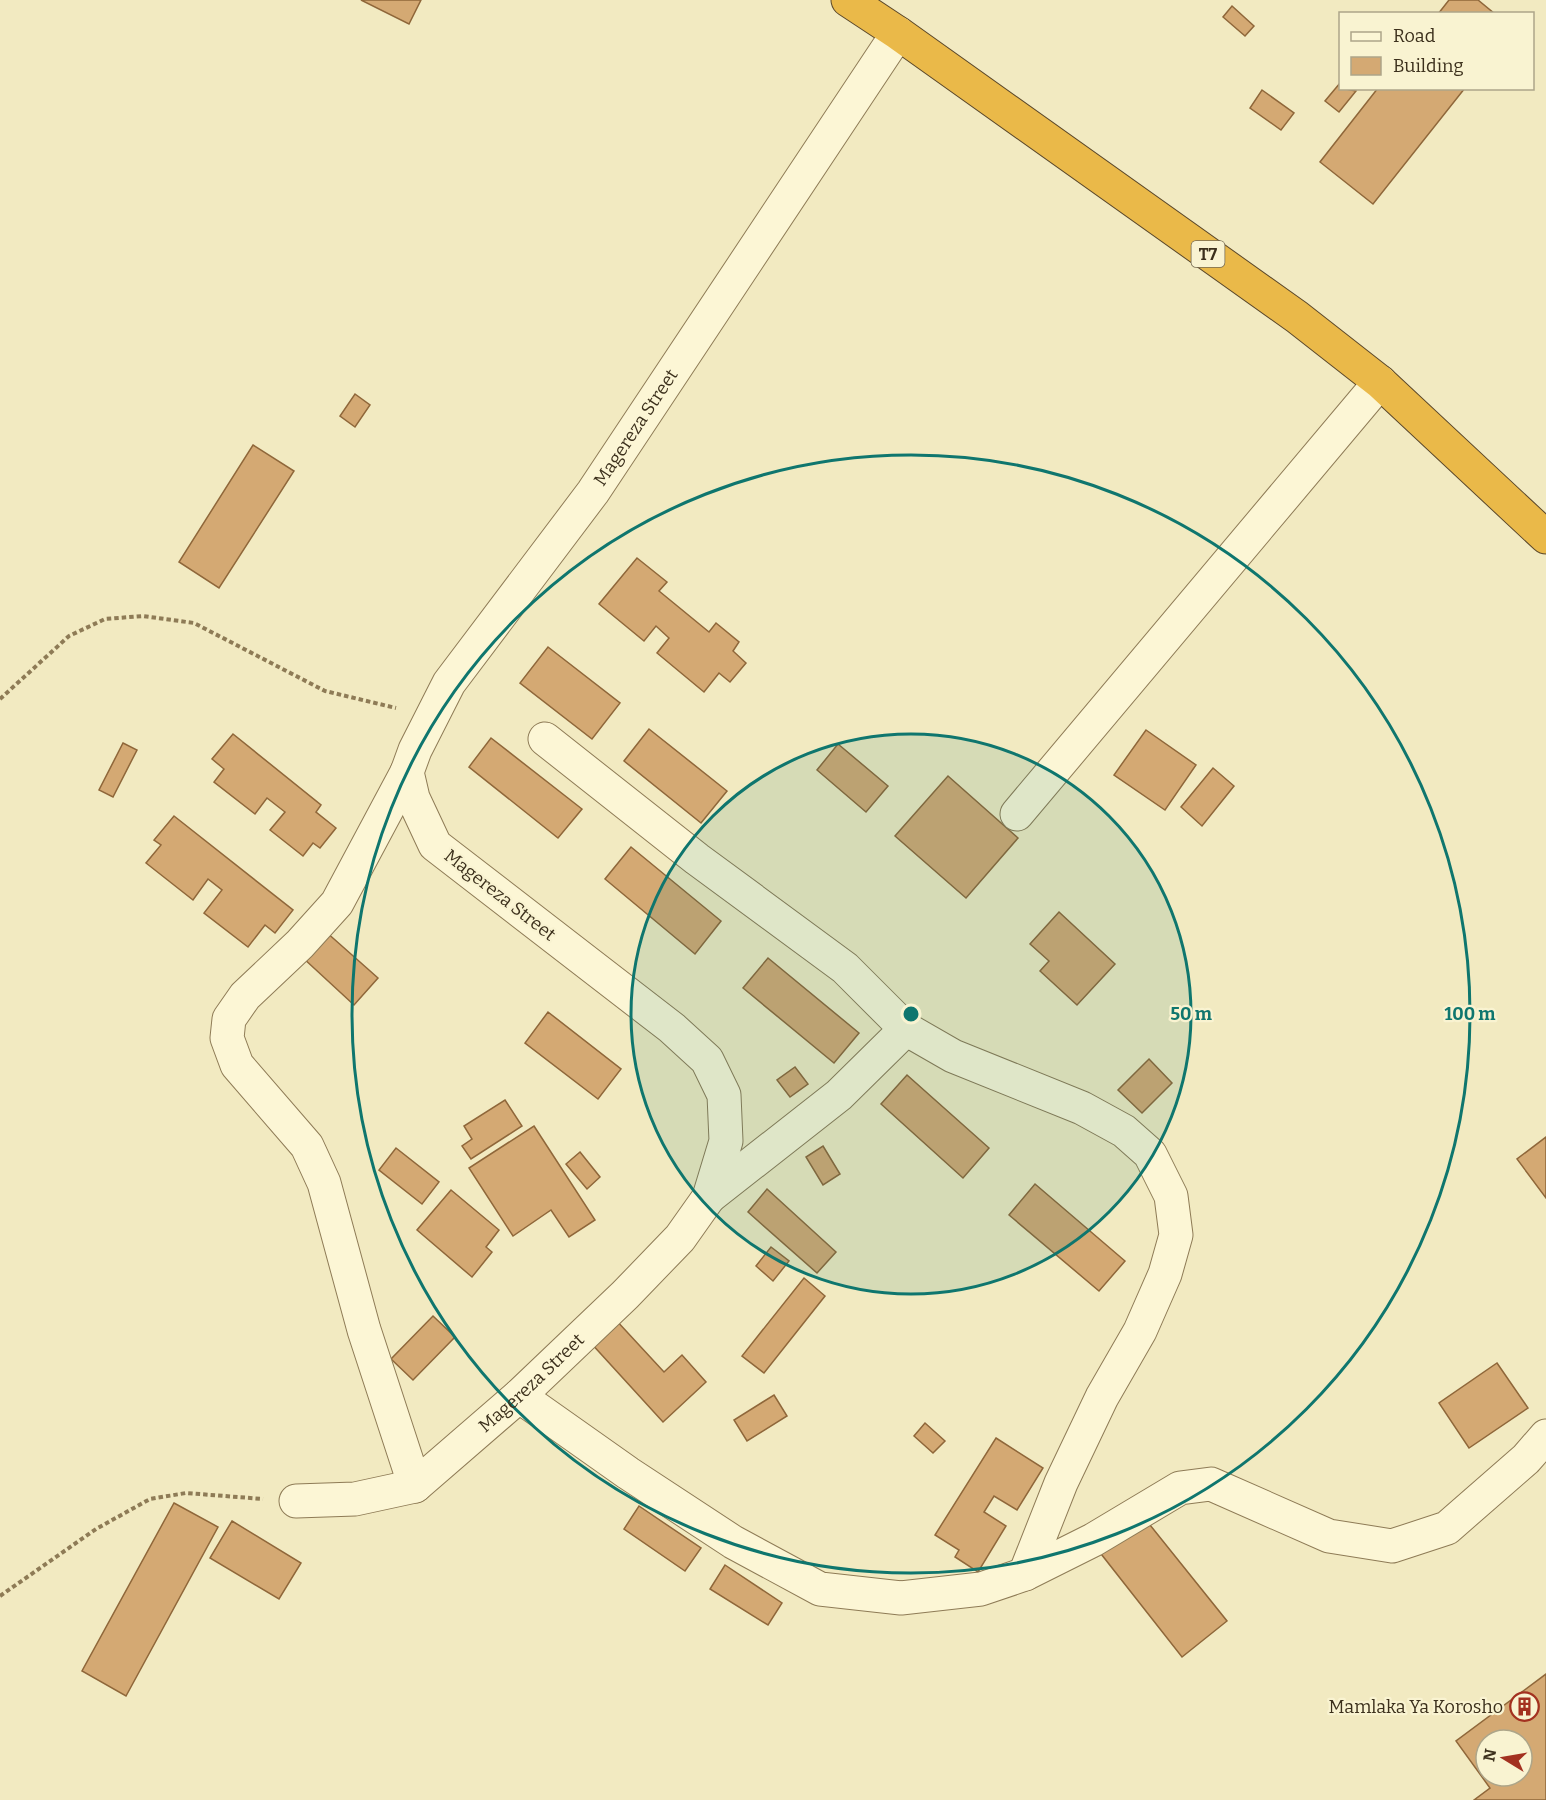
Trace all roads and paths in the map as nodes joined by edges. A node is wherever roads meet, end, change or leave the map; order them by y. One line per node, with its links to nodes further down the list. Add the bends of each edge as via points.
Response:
1 (848, 0): 2 (highway, T7)
2 (898, 33): 3 (highway, T7, via 1297,317); 6 (lane, Magereza Street, via 593,492 448,683)
3 (1380, 382): 4 (highway, T7); 9 (lane)
4 (1546, 537)
5 (0, 699): 6 (path, via 69,636 105,619 143,616 194,623 325,691)
6 (432, 715): 8 (lane, Magereza Street)
7 (545, 739): 10 (lane, via 697,859 845,968)
8 (407, 772): 11 (lane, Magereza Street, via 435,845 707,1060 724,1095 726,1141); 14 (lane, via 337,903 245,996 229,1019 227,1038 237,1065 307,1146 324,1183 364,1330)
9 (1017, 814)
10 (906, 1029): 11 (lane, via 839,1095); 16 (lane, via 952,1056 1082,1108 1124,1131 1150,1154 1171,1196 1176,1235 1165,1274 1140,1331 1061,1483)
11 (709, 1197): 12 (lane, Magereza Street, via 680,1238)
12 (519, 1396): 14 (lane, Magereza Street); 16 (lane, via 733,1542 820,1589 901,1598 981,1589)
13 (1546, 1436): 16 (lane, via 1526,1459 1447,1528 1392,1546 1329,1536 1211,1484 1180,1488 1093,1540)
14 (415, 1486): 15 (lane, Magereza Street, via 355,1499)
15 (296, 1501): 17 (path, via 186,1493 150,1498 96,1529)
16 (1025, 1574)
17 (0, 1596)

